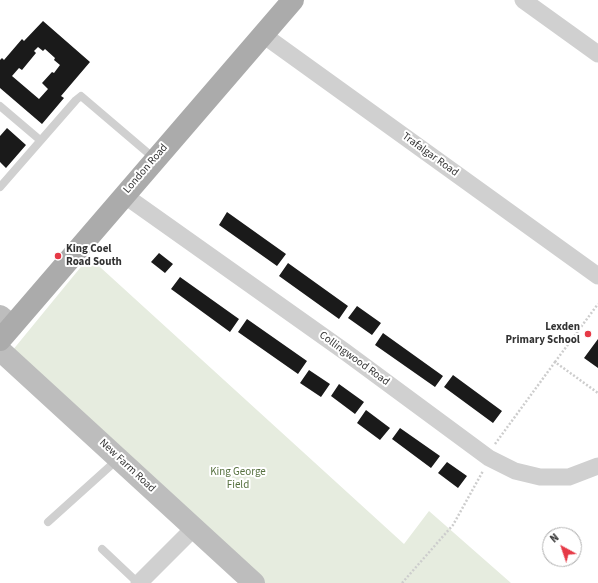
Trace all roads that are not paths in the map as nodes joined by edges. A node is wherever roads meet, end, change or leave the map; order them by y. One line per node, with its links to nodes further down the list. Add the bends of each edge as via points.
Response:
1 (523, 0): 4 (street)
2 (291, 1): 3 (main road, London Road)
3 (262, 34): 7 (main road, London Road); 10 (street, Trafalgar Road)
4 (598, 54)
5 (0, 106): 6 (lane)
6 (40, 140): 7 (lane, via 81,96); 8 (lane)
7 (155, 159): 9 (main road, London Road)
8 (0, 187)
9 (124, 195): 11 (main road, London Road); 14 (street, Collingwood Road, via 344,351 489,458 514,471 540,477 569,477)
10 (598, 276)
11 (4, 327)
12 (0, 350): 13 (street, New Farm Road)
13 (118, 458): 15 (lane); 16 (street, New Farm Road)
14 (598, 466)
15 (48, 522)
16 (194, 528): 18 (street); 19 (street, New Farm Road)
17 (102, 549): 18 (lane)
18 (138, 583)
19 (254, 583)

